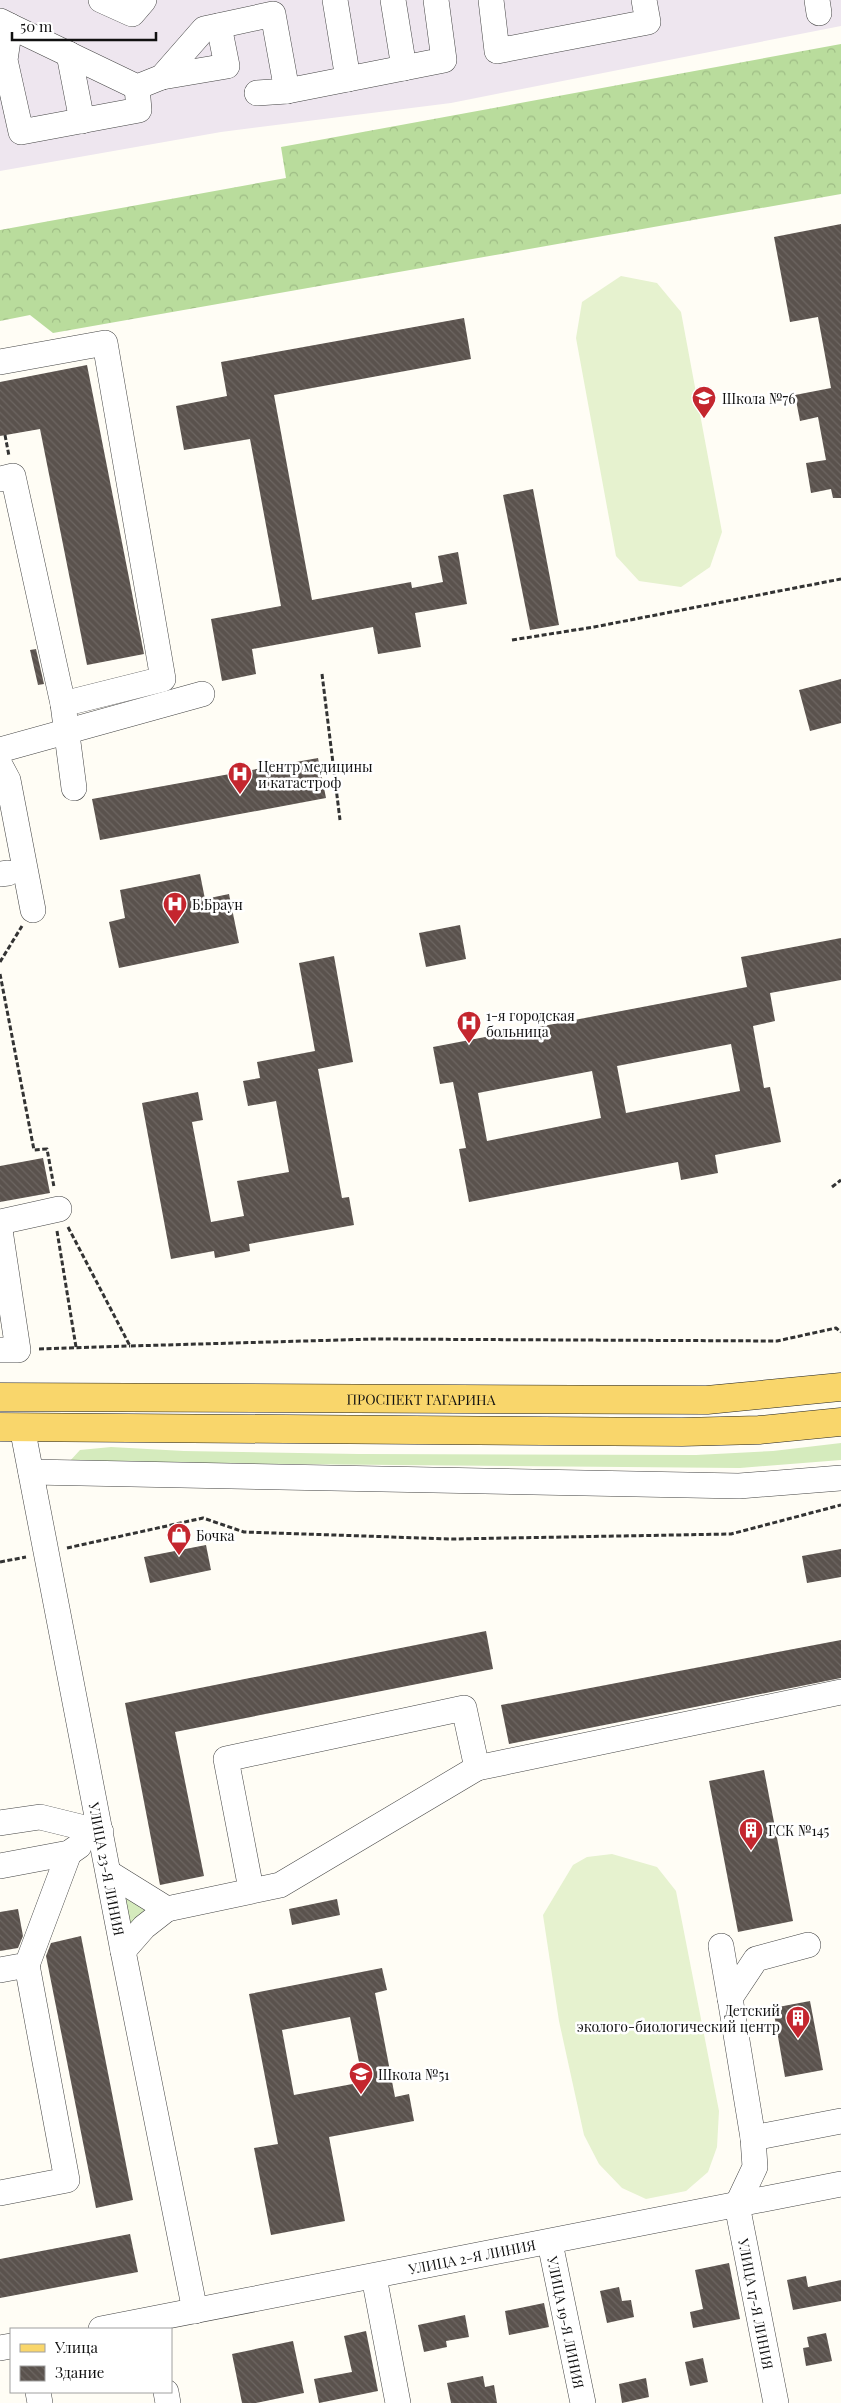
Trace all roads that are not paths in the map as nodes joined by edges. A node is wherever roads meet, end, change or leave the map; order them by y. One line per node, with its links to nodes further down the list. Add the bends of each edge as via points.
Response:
1 (101, 0): 2 (street, via 132,14)
2 (144, 0)
3 (335, 0): 15 (street)
4 (393, 0): 13 (street)
5 (436, 0): 13 (street, via 444,60)
6 (492, 0): 7 (street, via 497,51 648,22)
7 (644, 0)
8 (272, 7): 10 (street); 17 (street)
9 (5, 24): 11 (street); 12 (street)
10 (219, 26): 14 (street, via 204,29); 14 (street, via 227,66)
11 (69, 54): 16 (street); 19 (street)
12 (3, 60): 19 (street, via 21,132)
13 (404, 68): 15 (street)
14 (162, 77): 16 (street)
15 (348, 79): 17 (street)
16 (137, 87): 19 (street, via 138,110)
17 (286, 91): 18 (street)
18 (257, 93)
19 (82, 120)
20 (0, 362): 23 (street, via 105,343 107,353 163,679)
21 (0, 479): 23 (street, via 13,476)
22 (202, 694): 24 (street)
23 (63, 704): 24 (street)
24 (67, 731): 25 (street); 27 (street)
25 (0, 750)
26 (0, 765): 28 (street, via 8,780)
27 (74, 788)
28 (33, 910)
29 (58, 1209): 30 (street)
30 (0, 1222)
31 (0, 1230): 32 (street)
32 (9, 1350)
33 (841, 1387): 34 (main road, ПРОСПЕКТ ГАГАРИНА, via 708,1400)
34 (0, 1397)
35 (841, 1422): 36 (main road, via 758,1430 682,1432)
36 (11, 1427): 37 (street, УЛИЦА 23-Я ЛИНИЯ)
37 (31, 1472): 38 (street, via 739,1486); 42 (street, УЛИЦА 23-Я ЛИНИЯ)
38 (841, 1478)
39 (841, 1692): 40 (street)
40 (477, 1768): 46 (street, via 280,1884); 46 (street, via 464,1708 226,1759)
41 (0, 1823): 42 (street, via 40,1818)
42 (101, 1832): 43 (street); 45 (street, УЛИЦА 23-Я ЛИНИЯ)
43 (69, 1853): 44 (street); 51 (street)
44 (0, 1866)
45 (109, 1873): 47 (street); 50 (street, УЛИЦА 23-Я ЛИНИЯ)
46 (251, 1889): 47 (street)
47 (167, 1909): 50 (street, via 144,1927)
48 (808, 1945): 53 (street, via 756,1958)
49 (721, 1946): 53 (street)
50 (122, 1951): 61 (street, УЛИЦА 23-Я ЛИНИЯ)
51 (27, 1965): 52 (street); 57 (street, via 67,2180)
52 (0, 1970)
53 (730, 1998): 55 (street)
54 (841, 2121): 55 (street)
55 (753, 2138): 58 (street, via 755,2167)
56 (841, 2184): 58 (street, УЛИЦА 2-Я ЛИНИЯ)
57 (0, 2193)
58 (737, 2205): 59 (street, УЛИЦА 2-Я ЛИНИЯ); 65 (street, УЛИЦА 17-Я ЛИНИЯ)
59 (550, 2242): 60 (street, УЛИЦА 2-Я ЛИНИЯ); 64 (street, УЛИЦА 19-Я ЛИНИЯ)
60 (374, 2277): 61 (street, УЛИЦА 2-Я ЛИНИЯ); 63 (street)
61 (195, 2311): 62 (street, УЛИЦА 2-Я ЛИНИЯ)
62 (112, 2328)
63 (398, 2403)
64 (583, 2403)
65 (776, 2403)

